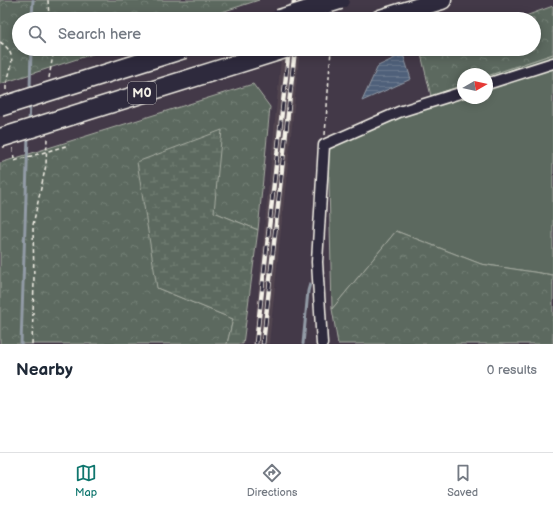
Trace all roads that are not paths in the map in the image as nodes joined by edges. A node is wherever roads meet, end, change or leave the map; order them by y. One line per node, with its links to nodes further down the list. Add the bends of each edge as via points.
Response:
1 (340, 0): 3 (highway, bridge)
2 (442, 0): 4 (highway)
3 (301, 12)
4 (403, 12)
5 (162, 56): 10 (highway, M0, bridge)
6 (263, 56): 11 (highway, M0, bridge)
7 (553, 63): 8 (street)
8 (493, 82)
9 (457, 94): 12 (street, via 399,112 324,145 317,262)
10 (0, 107)
11 (0, 138)
12 (322, 344)

